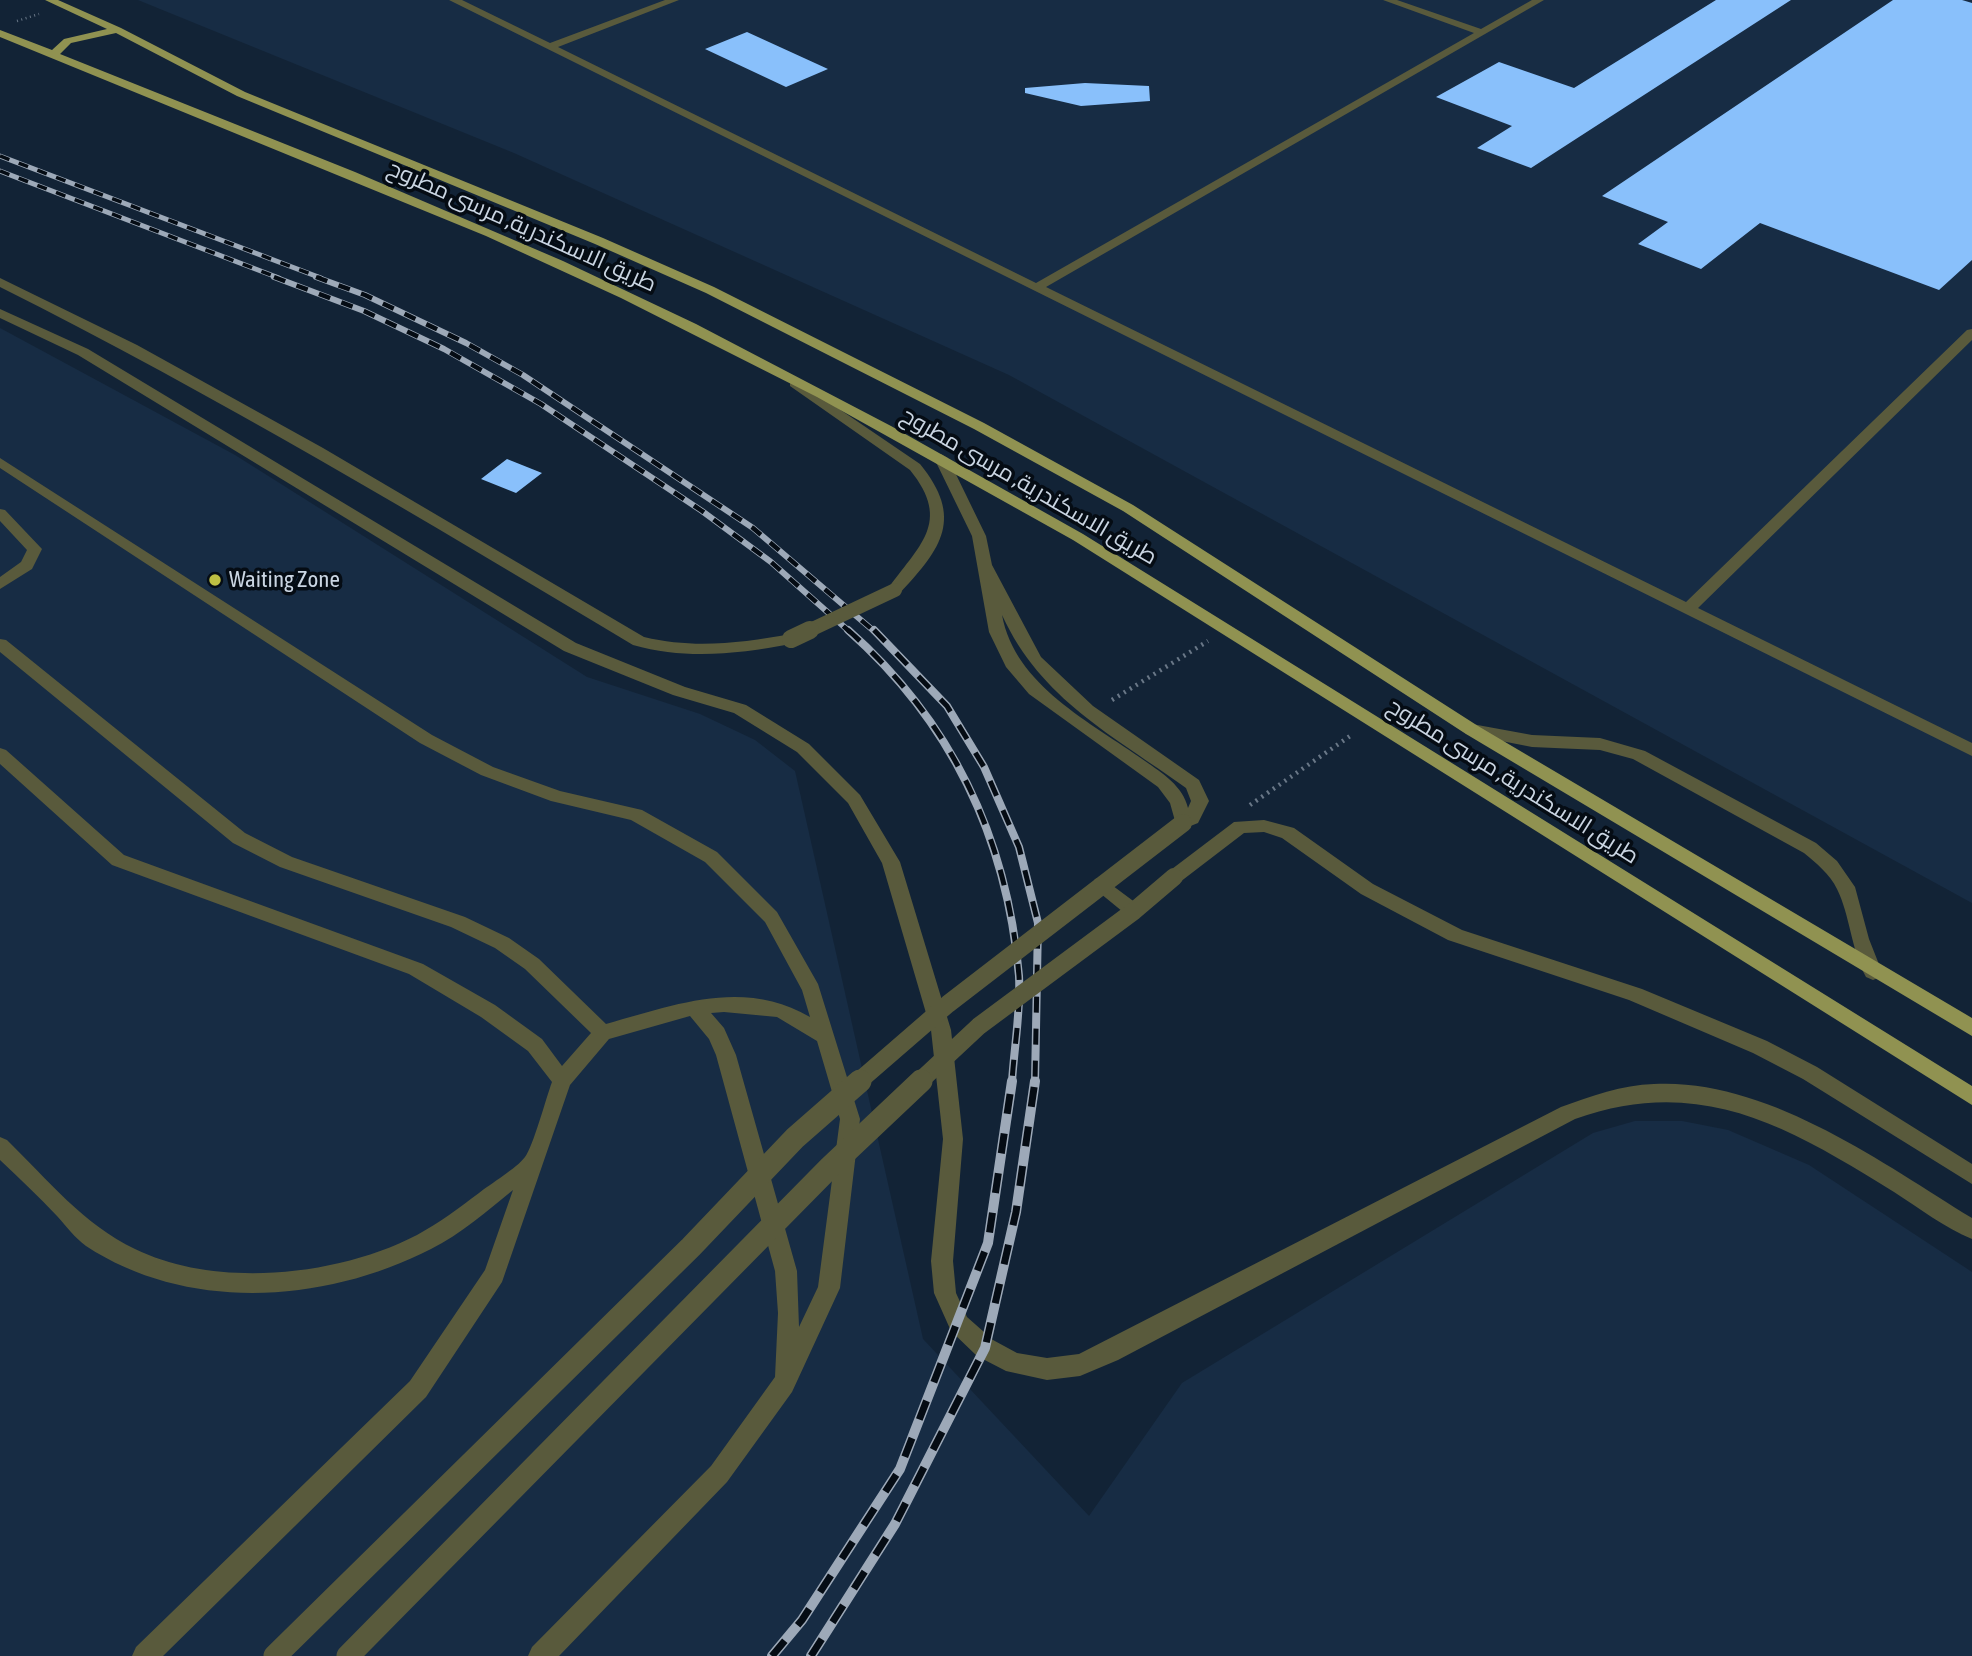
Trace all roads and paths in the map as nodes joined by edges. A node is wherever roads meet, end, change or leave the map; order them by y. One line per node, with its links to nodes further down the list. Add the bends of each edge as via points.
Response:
1 (454, 0): 10 (street)
2 (674, 0): 10 (street)
3 (1388, 0): 9 (street)
4 (1539, 0): 9 (street)
5 (56, 3): 6 (path); 7 (main road, طريق الاسكندرية, مرسى مطروح)
6 (12, 23)
7 (117, 30): 11 (main road, via 68,41); 27 (main road, طريق الاسكندرية, مرسى مطروح, via 241,94 599,241 849,358 1128,508)
8 (0, 33): 11 (main road, طريق الاسكندرية, مرسى مطروح)
9 (1482, 33): 13 (street)
10 (549, 47): 13 (street)
11 (53, 55): 16 (main road, طريق الاسكندرية, مرسى مطروح, via 558,263)
12 (0, 282): 16 (street, bridge, via 132,348 318,452 639,641 674,650 709,652 791,639 895,590 925,556 938,528 940,508 932,484 915,467)
13 (1036, 288): 22 (street)
14 (0, 313): 44 (street, via 83,352 570,647 679,691 740,709 803,748 855,799 891,862 941,1030 953,1139 942,1261 945,1293 959,1324 985,1348 1014,1363 1058,1368 1080,1365 1110,1352 1569,1112 1611,1097 1659,1092 1710,1097 1763,1112)
15 (1972, 333): 22 (street)
16 (781, 373): 17 (main road, طريق الاسكندرية, مرسى مطروح)
17 (940, 458): 20 (street, via 968,509); 23 (main road, طريق الاسكندرية, مرسى مطروح)
18 (2, 468): 38 (street, via 426,739 487,771 557,797 636,815 711,857 771,917 811,989)
19 (0, 513): 21 (street, via 35,553 29,564)
20 (988, 569): 25 (street, via 1033,659 1056,684); 30 (street, via 997,632 1012,663 1035,690 1164,783 1178,802)
21 (0, 584)
22 (1688, 609): 28 (street)
23 (1226, 630): 25 (path); 26 (main road, طريق الاسكندرية, مرسى مطروح)
24 (0, 644): 37 (street, via 239,838 286,862 458,922 502,943 532,964)
25 (1093, 712): 30 (street, via 1193,784 1199,792 1198,810)
26 (1373, 721): 31 (path, via 1250,805); 40 (main road, طريق الاسكندرية, مرسى مطروح)
27 (1472, 730): 34 (main road, طريق الاسكندرية, مرسى مطروح); 34 (street, via 1532,741 1600,744 1639,755 1810,848 1846,887)
28 (1972, 750)
29 (0, 754): 39 (street, via 118,860 416,969 535,1045)
30 (1183, 823): 32 (street, bridge)
31 (1240, 827): 33 (street, bridge); 43 (street, via 1264,825 1288,833 1367,889 1455,935 1635,994 1760,1047 1810,1073)
32 (1101, 884): 33 (street); 47 (street, bridge, via 948,1004 795,1138 672,1266)
33 (1134, 911): 48 (street, bridge, via 979,1026 830,1167)
34 (1873, 972): 36 (main road, طريق الاسكندرية, مرسى مطروح)
35 (694, 1006): 37 (street); 38 (street, via 781,1010); 45 (street, via 717,1034 726,1055 786,1271)
36 (1968, 1023)
37 (603, 1033): 39 (street)
38 (825, 1036): 45 (street, via 850,1119 829,1288)
39 (562, 1081): 42 (street)
40 (1972, 1096)
41 (0, 1146): 42 (street, via 92,1237 134,1262 186,1278 243,1283 341,1271 425,1242)
42 (531, 1164): 46 (street, via 494,1275 418,1390)
43 (1972, 1175)
44 (1972, 1229)
45 (785, 1384): 49 (street, via 719,1474)
46 (145, 1656)
47 (275, 1656)
48 (348, 1656)
49 (541, 1656)

